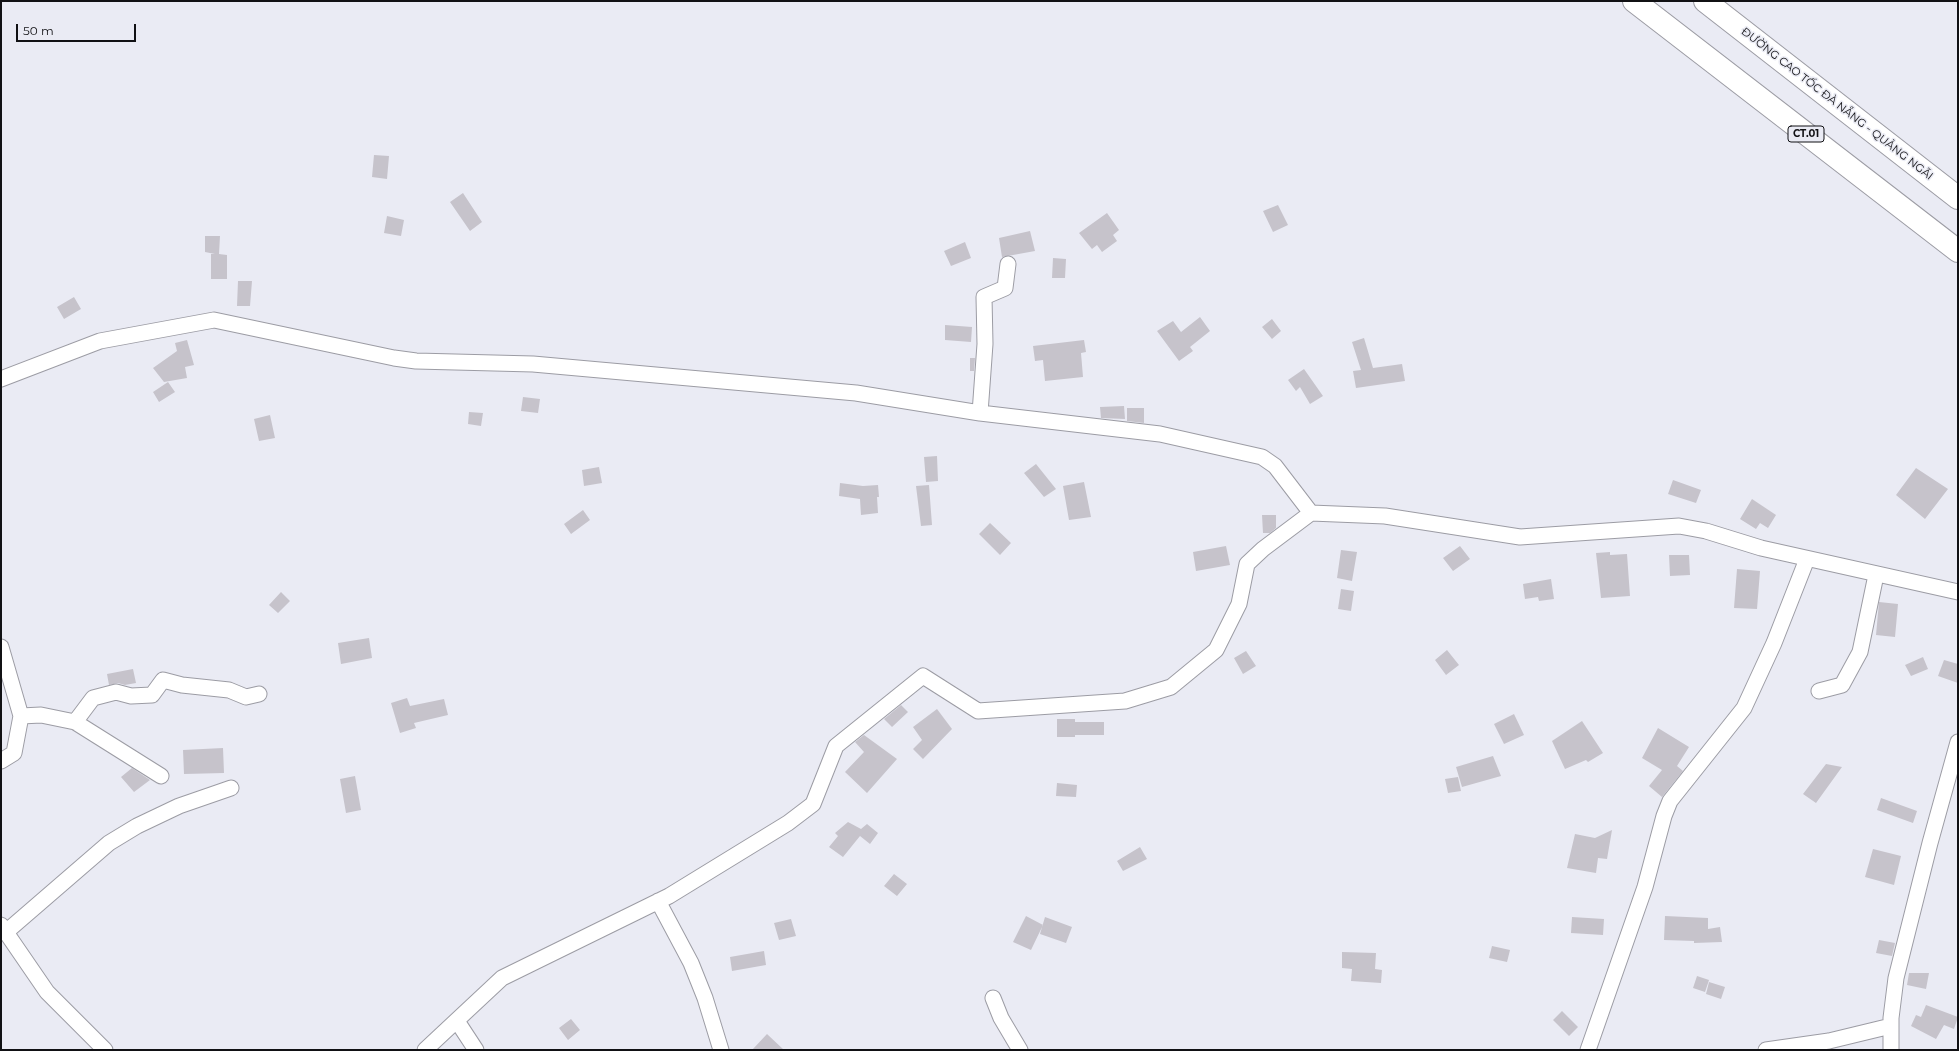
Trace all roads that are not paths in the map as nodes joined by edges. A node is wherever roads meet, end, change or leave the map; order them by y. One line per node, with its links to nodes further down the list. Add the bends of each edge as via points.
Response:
1 (1634, 1): 4 (highway, CT.01)
2 (1711, 6): 3 (highway, ĐƯỜNG CAO TỐC ĐÀ NẴNG - QUẢNG NGÃI)
3 (1958, 198)
4 (1958, 251)
5 (1008, 264): 7 (street, via 1005,288 984,297 985,344)
6 (1, 379): 7 (street, via 100,341 214,320 408,360 533,364 856,393)
7 (980, 413): 8 (street, via 1160,434 1262,457 1275,466)
8 (1311, 513): 9 (street, via 1385,516 1520,538 1678,526 1706,531); 21 (street, via 1263,549 1248,564 1239,604 1216,650 1171,687 1126,701 978,711 923,676 836,746 813,804 788,823)
9 (1807, 559): 10 (street); 31 (street, via 1750,697 1736,719 1670,801 1645,887)
10 (1876, 575): 11 (street); 13 (street, via 1860,652 1842,685)
11 (1958, 592)
12 (1, 647): 15 (street)
13 (1819, 691)
14 (259, 694): 16 (street, via 246,697 229,690 182,685 163,680 152,695 131,696 116,692 93,698)
15 (21, 716): 16 (street, via 41,715); 18 (street, via 14,753)
16 (75, 722): 19 (street)
17 (1958, 742): 25 (street, via 1896,978)
18 (1, 761)
19 (161, 776)
20 (231, 788): 22 (street, via 179,806 109,842)
21 (658, 901): 24 (street, via 502,978); 29 (street, via 691,963)
22 (3, 929): 26 (street, via 47,992)
23 (993, 998): 30 (street, via 1001,1018)
24 (457, 1021): 27 (street); 28 (street)
25 (1891, 1026): 32 (street, via 1829,1041); 33 (street)
26 (105, 1050)
27 (425, 1050)
28 (476, 1050)
29 (721, 1050)
30 (1020, 1050)
31 (1588, 1050)
32 (1766, 1050)
33 (1891, 1050)

